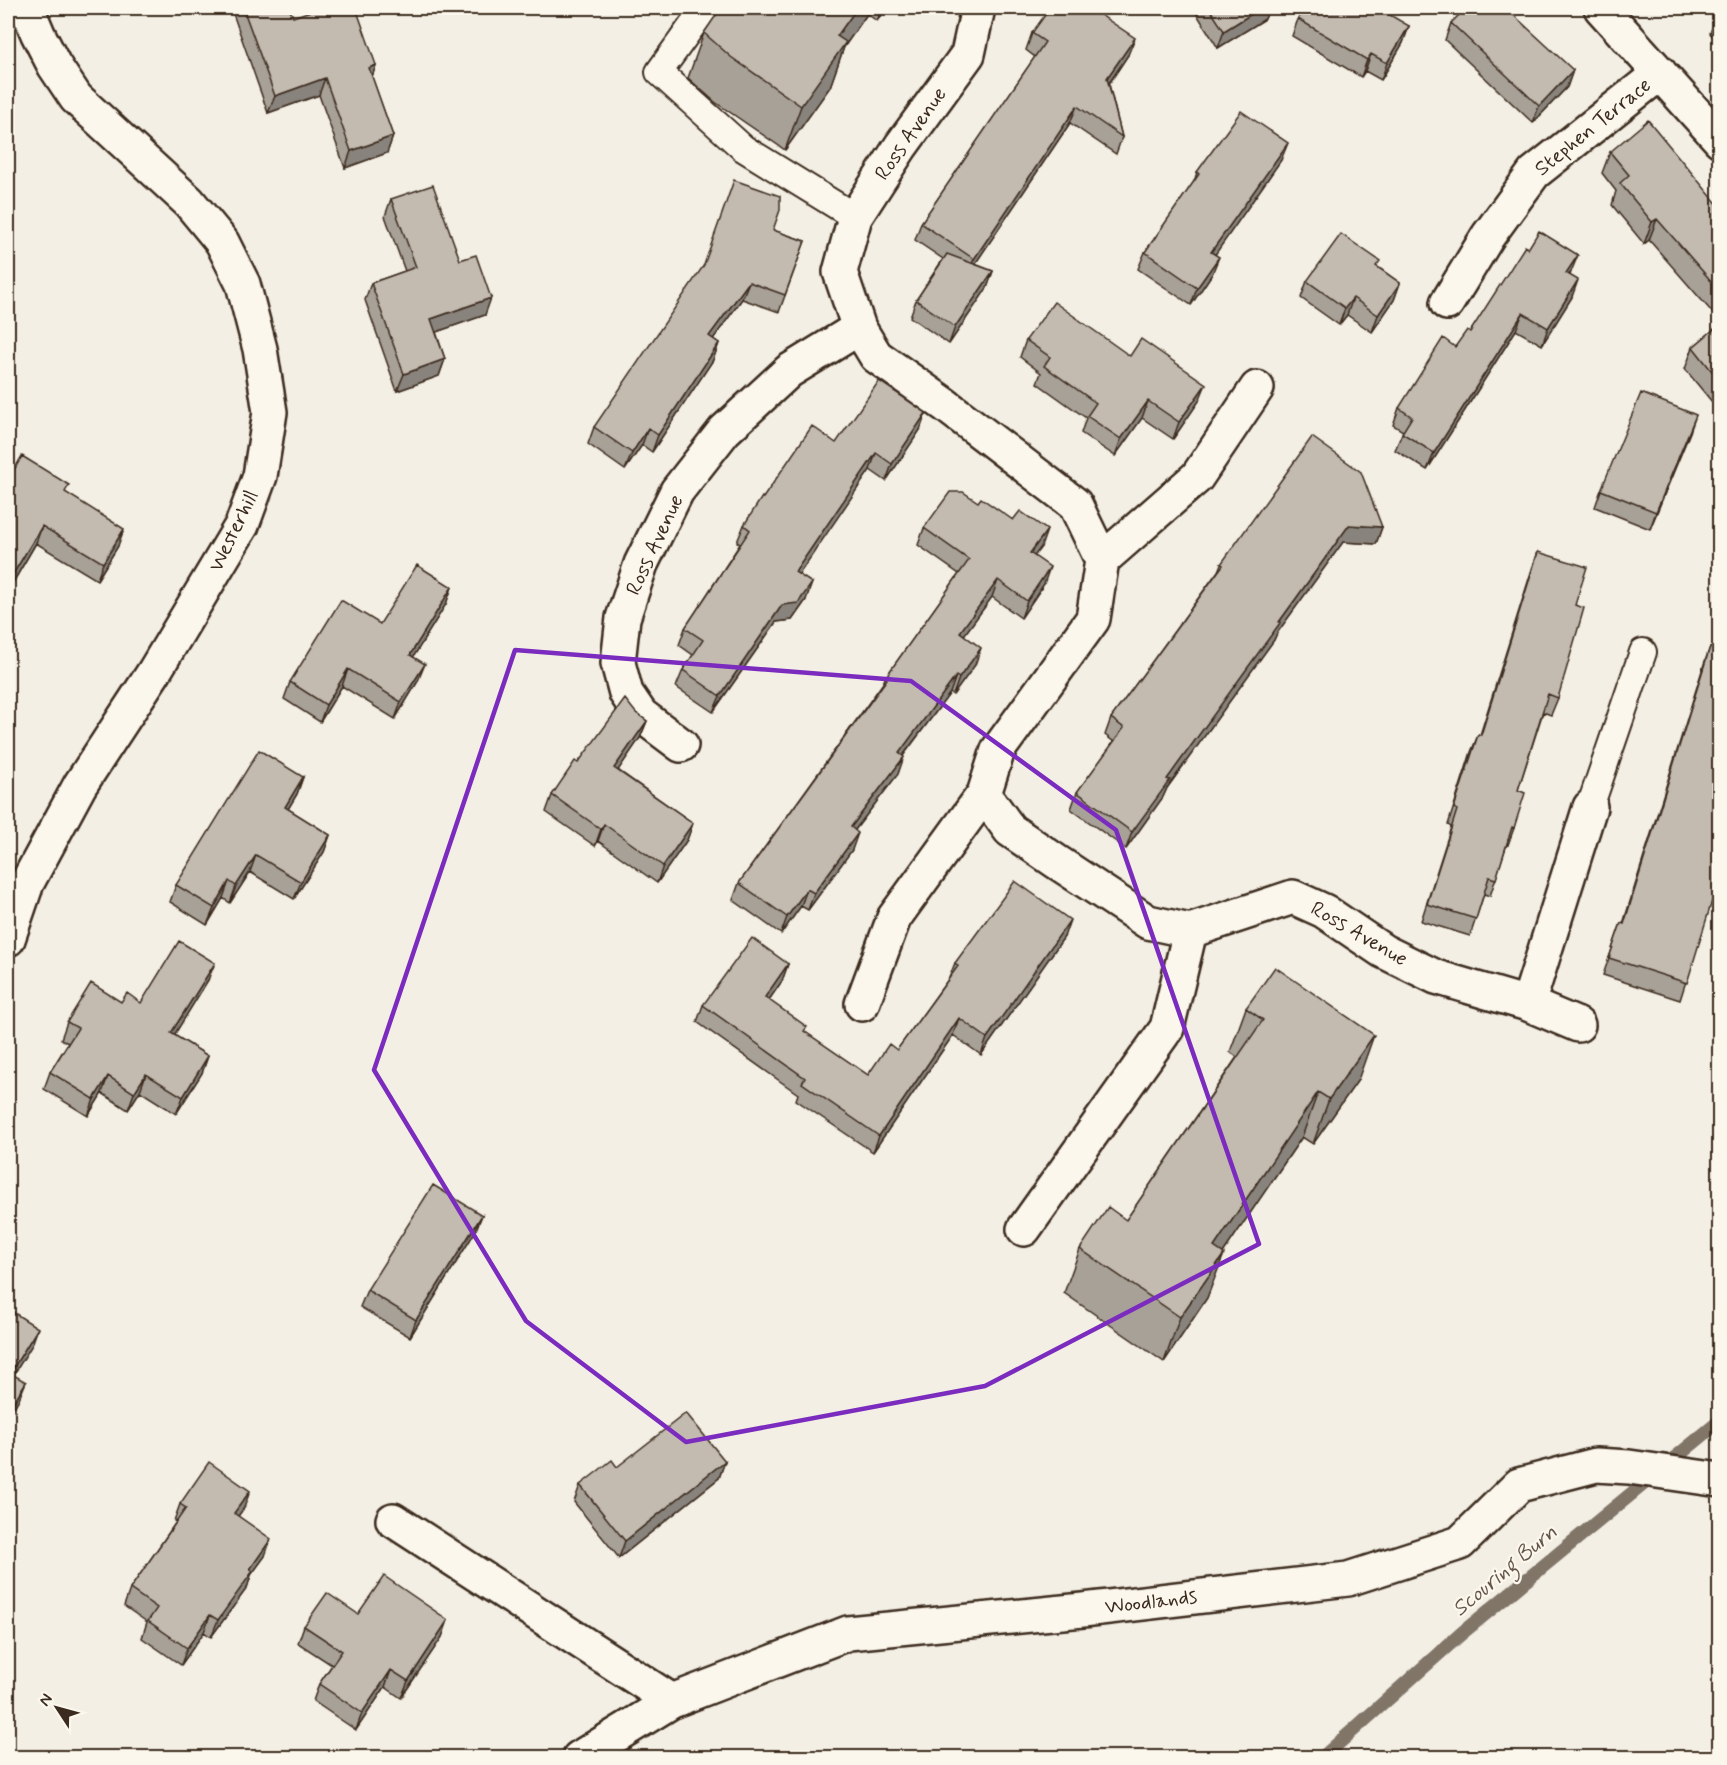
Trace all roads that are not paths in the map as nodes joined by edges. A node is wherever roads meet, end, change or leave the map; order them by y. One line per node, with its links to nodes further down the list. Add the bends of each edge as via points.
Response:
1 (27, 8): 17 (street, Westerhill, via 43,44 76,98 189,202 222,242 243,284 260,349 270,412 260,476 242,525 154,672 80,785 27,883)
2 (705, 8): 7 (lane, via 659,72 743,148)
3 (978, 8): 7 (street, Ross Avenue, via 968,54)
4 (1601, 8): 5 (street)
5 (1660, 73): 6 (street); 8 (street, Stephen Terrace, via 1534,173 1488,236)
6 (1719, 140)
7 (855, 218): 9 (street, Ross Avenue, via 840,273)
8 (1448, 303)
9 (859, 328): 11 (street, Ross Avenue, via 876,356 1076,504); 13 (street, Ross Avenue, via 789,371 723,431 677,491 641,564 622,618 618,663 626,693 641,715)
10 (1257, 388): 11 (street, via 1197,477)
11 (1102, 560): 14 (street, via 1093,619 998,750)
12 (1643, 652): 15 (lane)
13 (681, 745)
14 (984, 794): 16 (street, via 1010,830 1057,862 1148,922); 18 (street, via 894,918)
15 (1590, 807): 19 (street)
16 (1190, 931): 19 (street, Ross Avenue, via 1293,897 1324,910 1383,951 1436,977); 21 (street, via 1167,1028)
17 (8, 939)
18 (862, 1004)
19 (1528, 1004): 20 (street, Ross Avenue)
20 (1578, 1025)
21 (1024, 1229)
22 (1710, 1479): 24 (street, Woodlands, via 1596,1465 1519,1485 1460,1543 1348,1579 848,1633)
23 (393, 1520): 24 (street)
24 (672, 1701): 25 (street, Woodlands)
25 (579, 1758)

